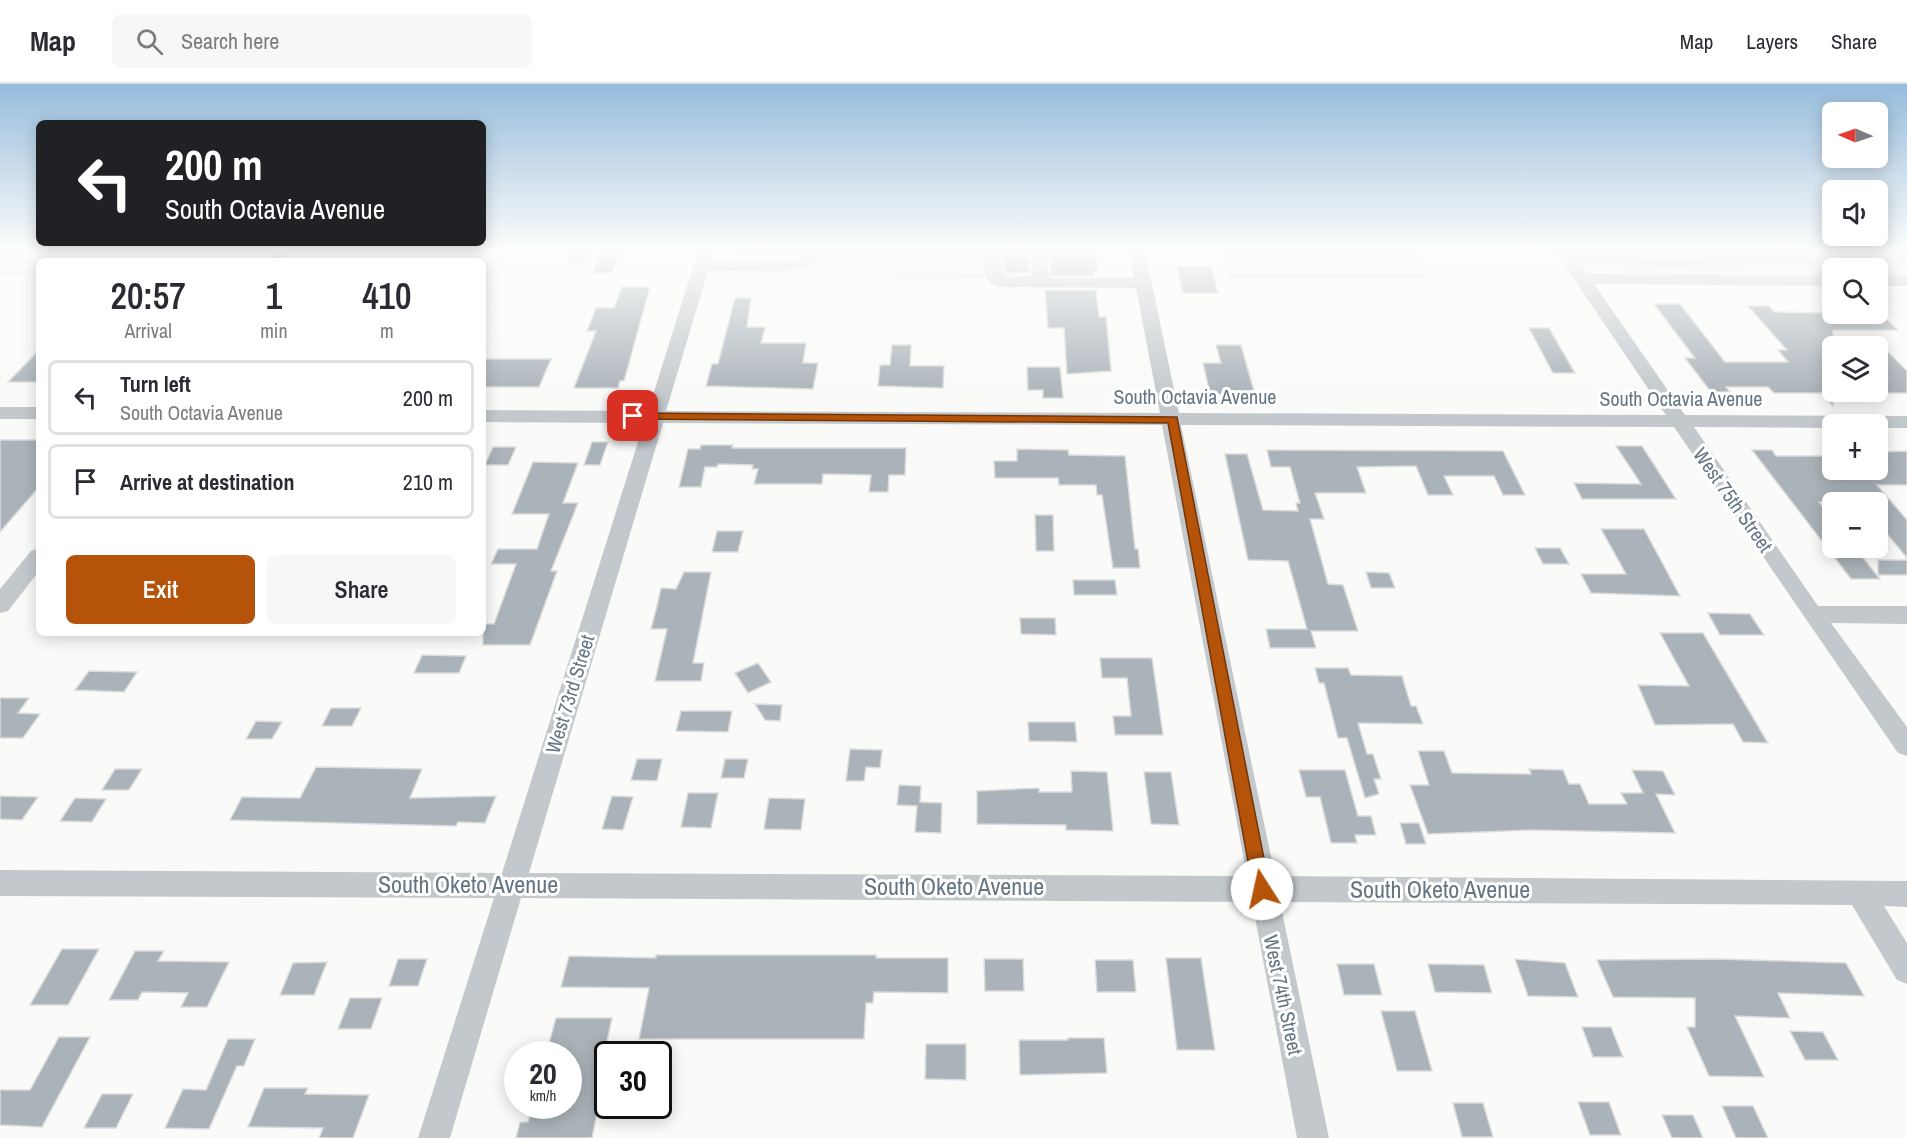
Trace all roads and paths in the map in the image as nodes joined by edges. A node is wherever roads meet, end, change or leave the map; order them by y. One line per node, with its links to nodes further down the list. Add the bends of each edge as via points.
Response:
1 (690, 300): 7 (street, West 73rd Street)
2 (1148, 300): 8 (street, West 74th Street)
3 (1597, 300): 9 (street, West 75th Street)
4 (0, 413): 5 (street)
5 (36, 413)
6 (486, 416): 7 (street, South Octavia Avenue)
7 (655, 417): 8 (street, South Octavia Avenue); 17 (street, West 73rd Street)
8 (1173, 420): 9 (street, South Octavia Avenue); 18 (street, West 74th Street)
9 (1678, 421): 10 (street, South Octavia Avenue); 13 (street, West 75th Street)
10 (1907, 422)
11 (36, 560): 12 (street)
12 (0, 605)
13 (1812, 614): 14 (street); 15 (street, West 75th Street)
14 (1907, 615)
15 (1907, 746)
16 (0, 883): 17 (street, South Oketo Avenue)
17 (511, 885): 18 (street, South Oketo Avenue); 23 (street, West 73rd Street)
18 (1262, 889): 19 (street, South Oketo Avenue); 24 (street, West 74th Street)
19 (1860, 892): 20 (street, South Oketo Avenue); 21 (street)
20 (1907, 894)
21 (1894, 931): 22 (street)
22 (1907, 970)
23 (434, 1138)
24 (1313, 1138)

